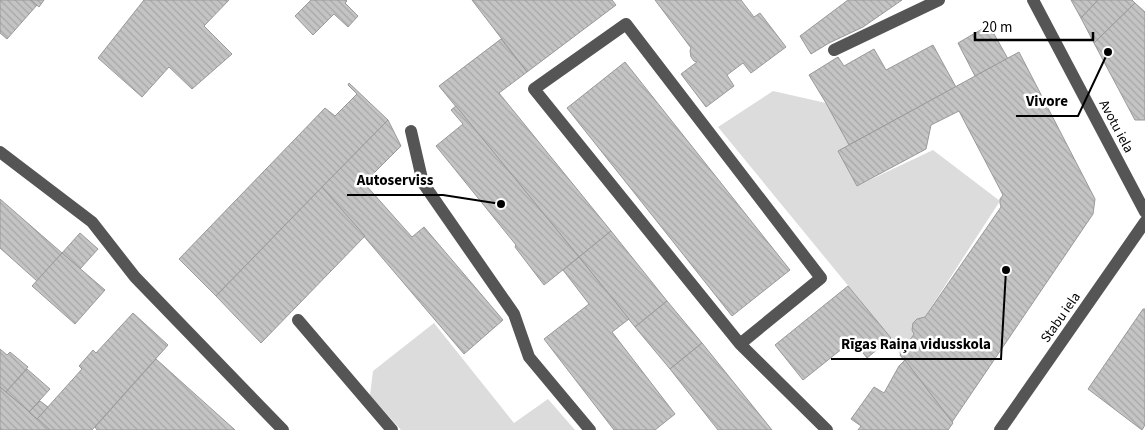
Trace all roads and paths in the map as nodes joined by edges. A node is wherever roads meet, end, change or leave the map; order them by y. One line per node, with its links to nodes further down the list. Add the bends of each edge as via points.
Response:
1 (939, 0): 3 (street)
2 (1033, 0): 6 (street, Avotu iela)
3 (834, 50)
4 (411, 131): 12 (street, via 423,183 514,314 530,357)
5 (0, 152): 10 (street, via 92,222 136,277)
6 (1145, 212)
7 (1145, 222): 14 (street, Stabu iela)
8 (298, 320): 11 (street)
9 (740, 344): 9 (street, via 534,89 626,24 821,278); 13 (street)
10 (283, 430)
11 (392, 430)
12 (590, 430)
13 (828, 430)
14 (1000, 430)

